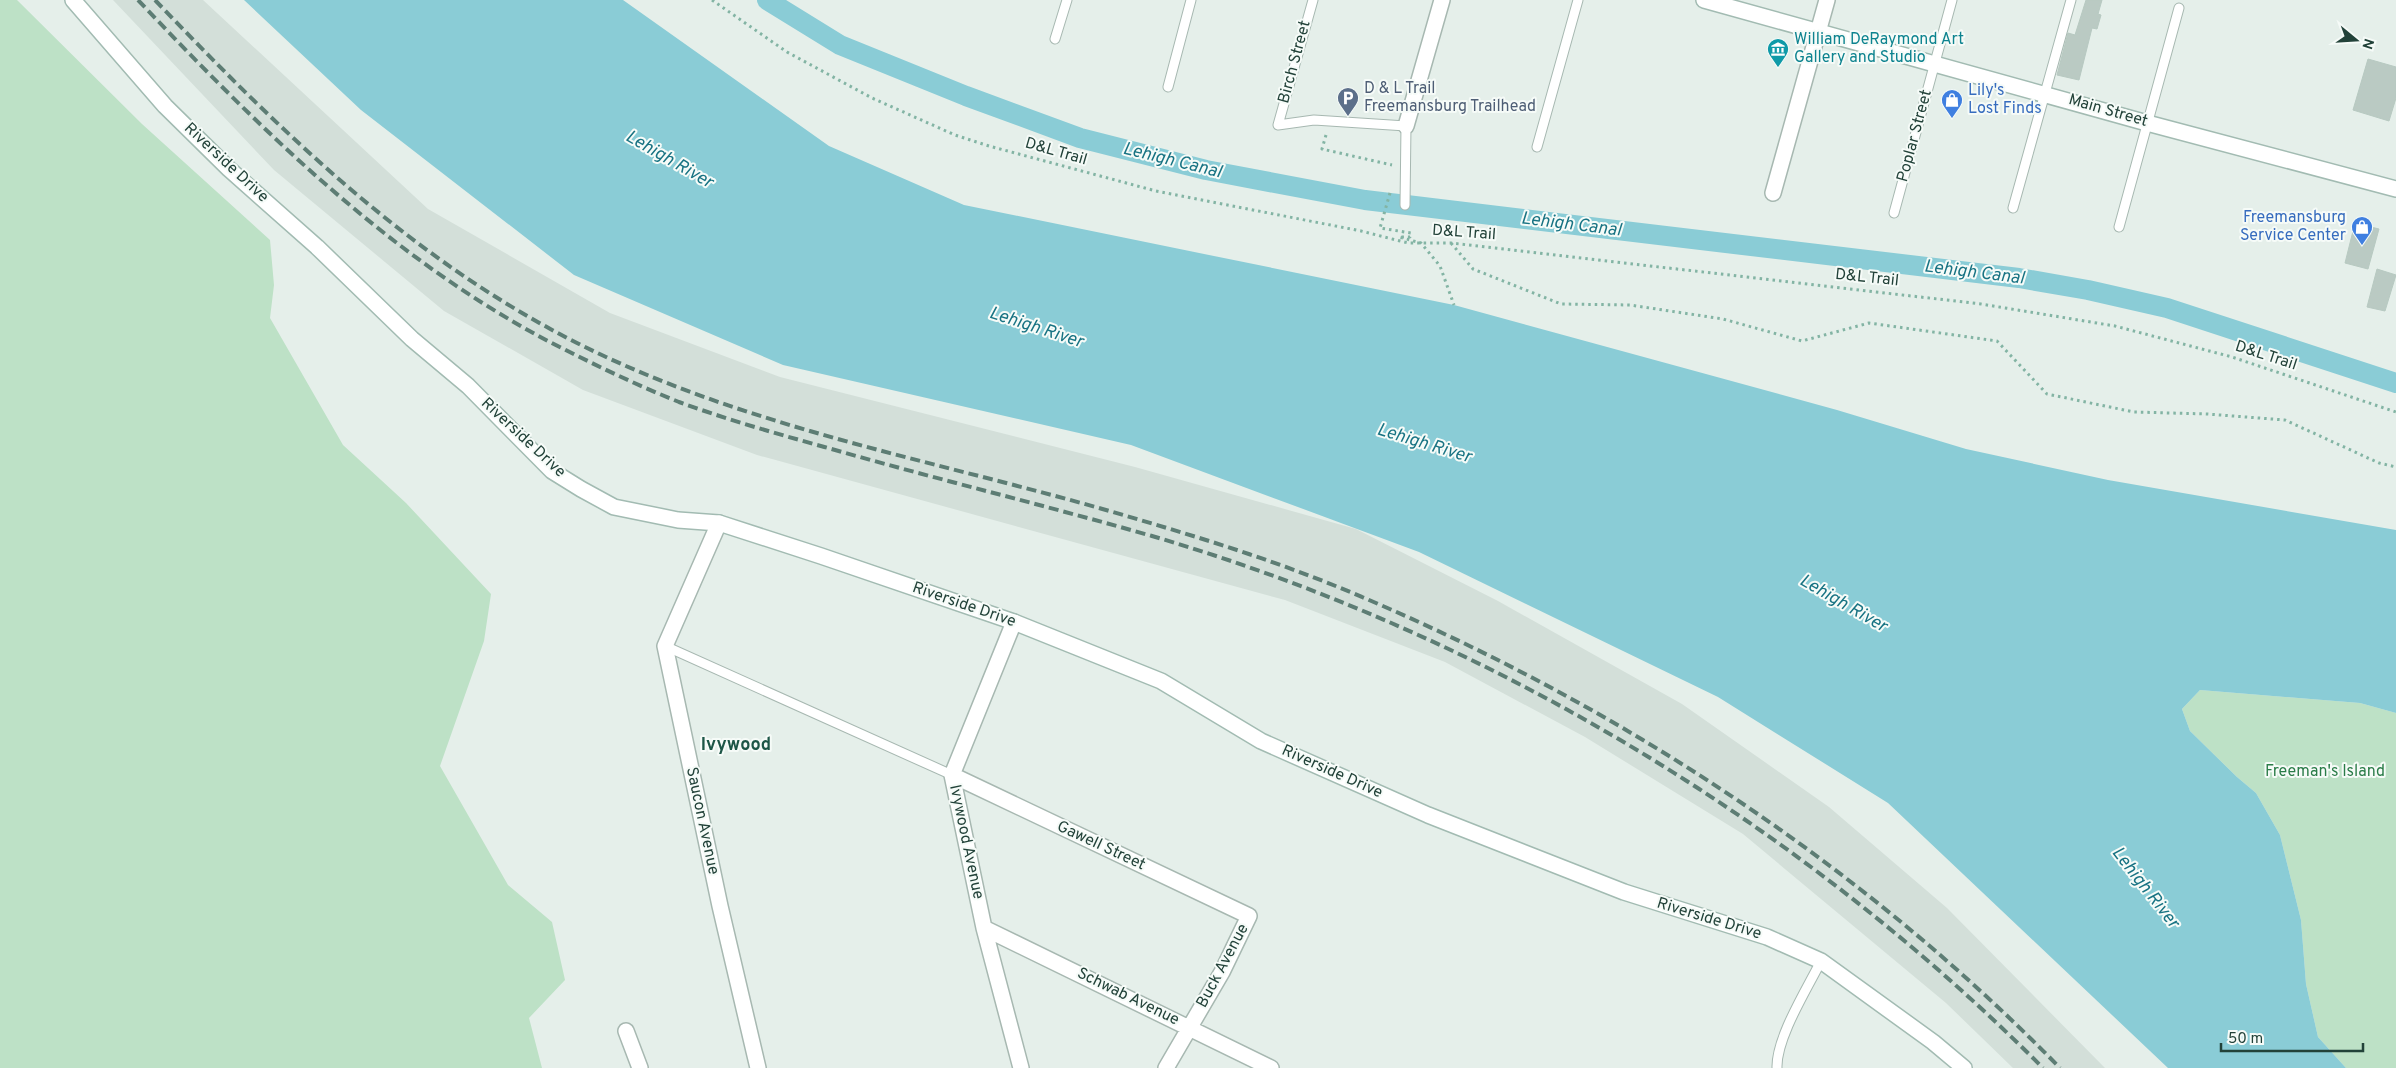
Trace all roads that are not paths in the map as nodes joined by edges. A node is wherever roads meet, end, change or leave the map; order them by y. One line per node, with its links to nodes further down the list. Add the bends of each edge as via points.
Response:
1 (73, 0): 26 (street, Riverside Drive, via 165,106 229,169 317,246 412,339 468,386 552,470 614,507 678,520)
2 (1067, 0): 13 (lane)
3 (1191, 0): 15 (lane)
4 (1312, 0): 18 (lane, Birch Street, via 1278,125 1314,120)
5 (1442, 0): 18 (street)
6 (1578, 0): 19 (lane)
7 (1704, 0): 12 (street, Main Street)
8 (1827, 0): 12 (street)
9 (1952, 0): 14 (lane, Poplar Street)
10 (2071, 0): 16 (lane)
11 (2179, 8): 17 (lane)
12 (1819, 30): 14 (street, Main Street); 21 (street)
13 (1055, 39)
14 (1935, 63): 16 (street, Main Street); 24 (lane, Poplar Street)
15 (1168, 87)
16 (2046, 94): 17 (street, Main Street); 23 (lane)
17 (2147, 123): 20 (street, Main Street); 25 (lane)
18 (1406, 126): 22 (lane)
19 (1537, 147)
20 (2396, 188)
21 (1773, 192)
22 (1405, 205)
23 (2012, 208)
24 (1894, 213)
25 (2119, 227)
26 (719, 523): 27 (street, Riverside Drive); 28 (street)
27 (1014, 622): 29 (street, Ivywood Avenue); 32 (street, Riverside Drive, via 1161,681 1262,741 1436,818 1624,892 1767,937)
28 (665, 646): 29 (lane); 36 (street, Saucon Avenue)
29 (952, 776): 30 (street, Gawell Street); 31 (street, Ivywood Avenue)
30 (1249, 916): 33 (street, Buck Avenue, via 1222,972)
31 (984, 928): 33 (street, Schwab Avenue); 37 (street, Ivywood Avenue)
32 (1821, 961): 40 (lane, via 1792,1018 1777,1058); 41 (street, Riverside Drive)
33 (1189, 1027): 38 (street, Buck Avenue); 39 (street, Schwab Avenue)
34 (626, 1032): 35 (street)
35 (640, 1068)
36 (758, 1068)
37 (1021, 1068)
38 (1166, 1068)
39 (1271, 1068)
40 (1777, 1068)
41 (1964, 1068)

